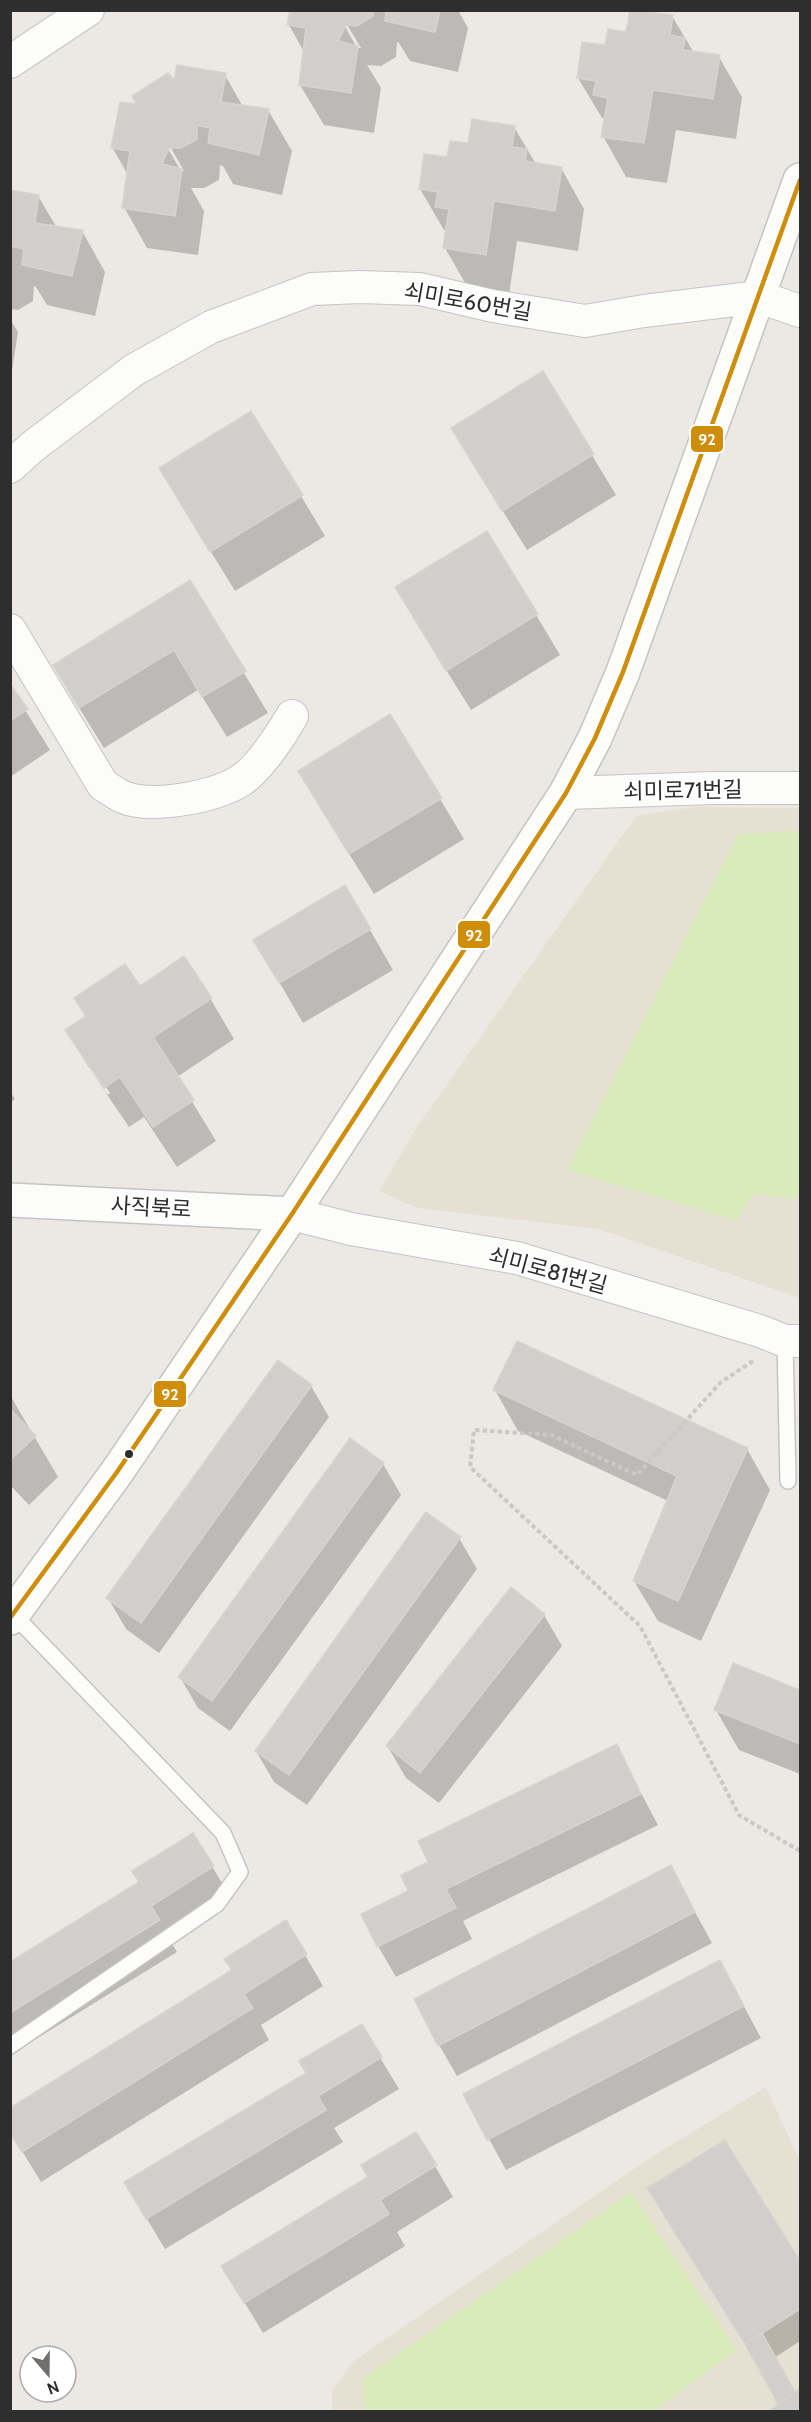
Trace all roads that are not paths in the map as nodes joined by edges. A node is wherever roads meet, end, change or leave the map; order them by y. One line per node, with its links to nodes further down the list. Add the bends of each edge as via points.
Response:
1 (88, 10): 2 (street)
2 (10, 62)
3 (801, 180): 4 (main road)
4 (759, 297): 5 (street); 6 (street, 쇠미로60번길, via 585,321 420,289 312,289 211,327 134,370); 10 (main road, via 623,672)
5 (801, 311)
6 (10, 467)
7 (10, 630): 8 (street, via 103,785 124,798 180,800 241,780 276,744)
8 (292, 716)
9 (801, 788): 10 (street, 쇠미로71번길)
10 (566, 793): 12 (main road)
11 (10, 1200): 12 (main road, 사직북로)
12 (292, 1214): 13 (street, 쇠미로81번길, via 351,1229 517,1258); 15 (main road, via 117,1472)
13 (793, 1341): 14 (lane)
14 (788, 1481)
15 (12, 1616): 16 (lane, via 223,1833 240,1872 218,1904)
16 (10, 2046)

